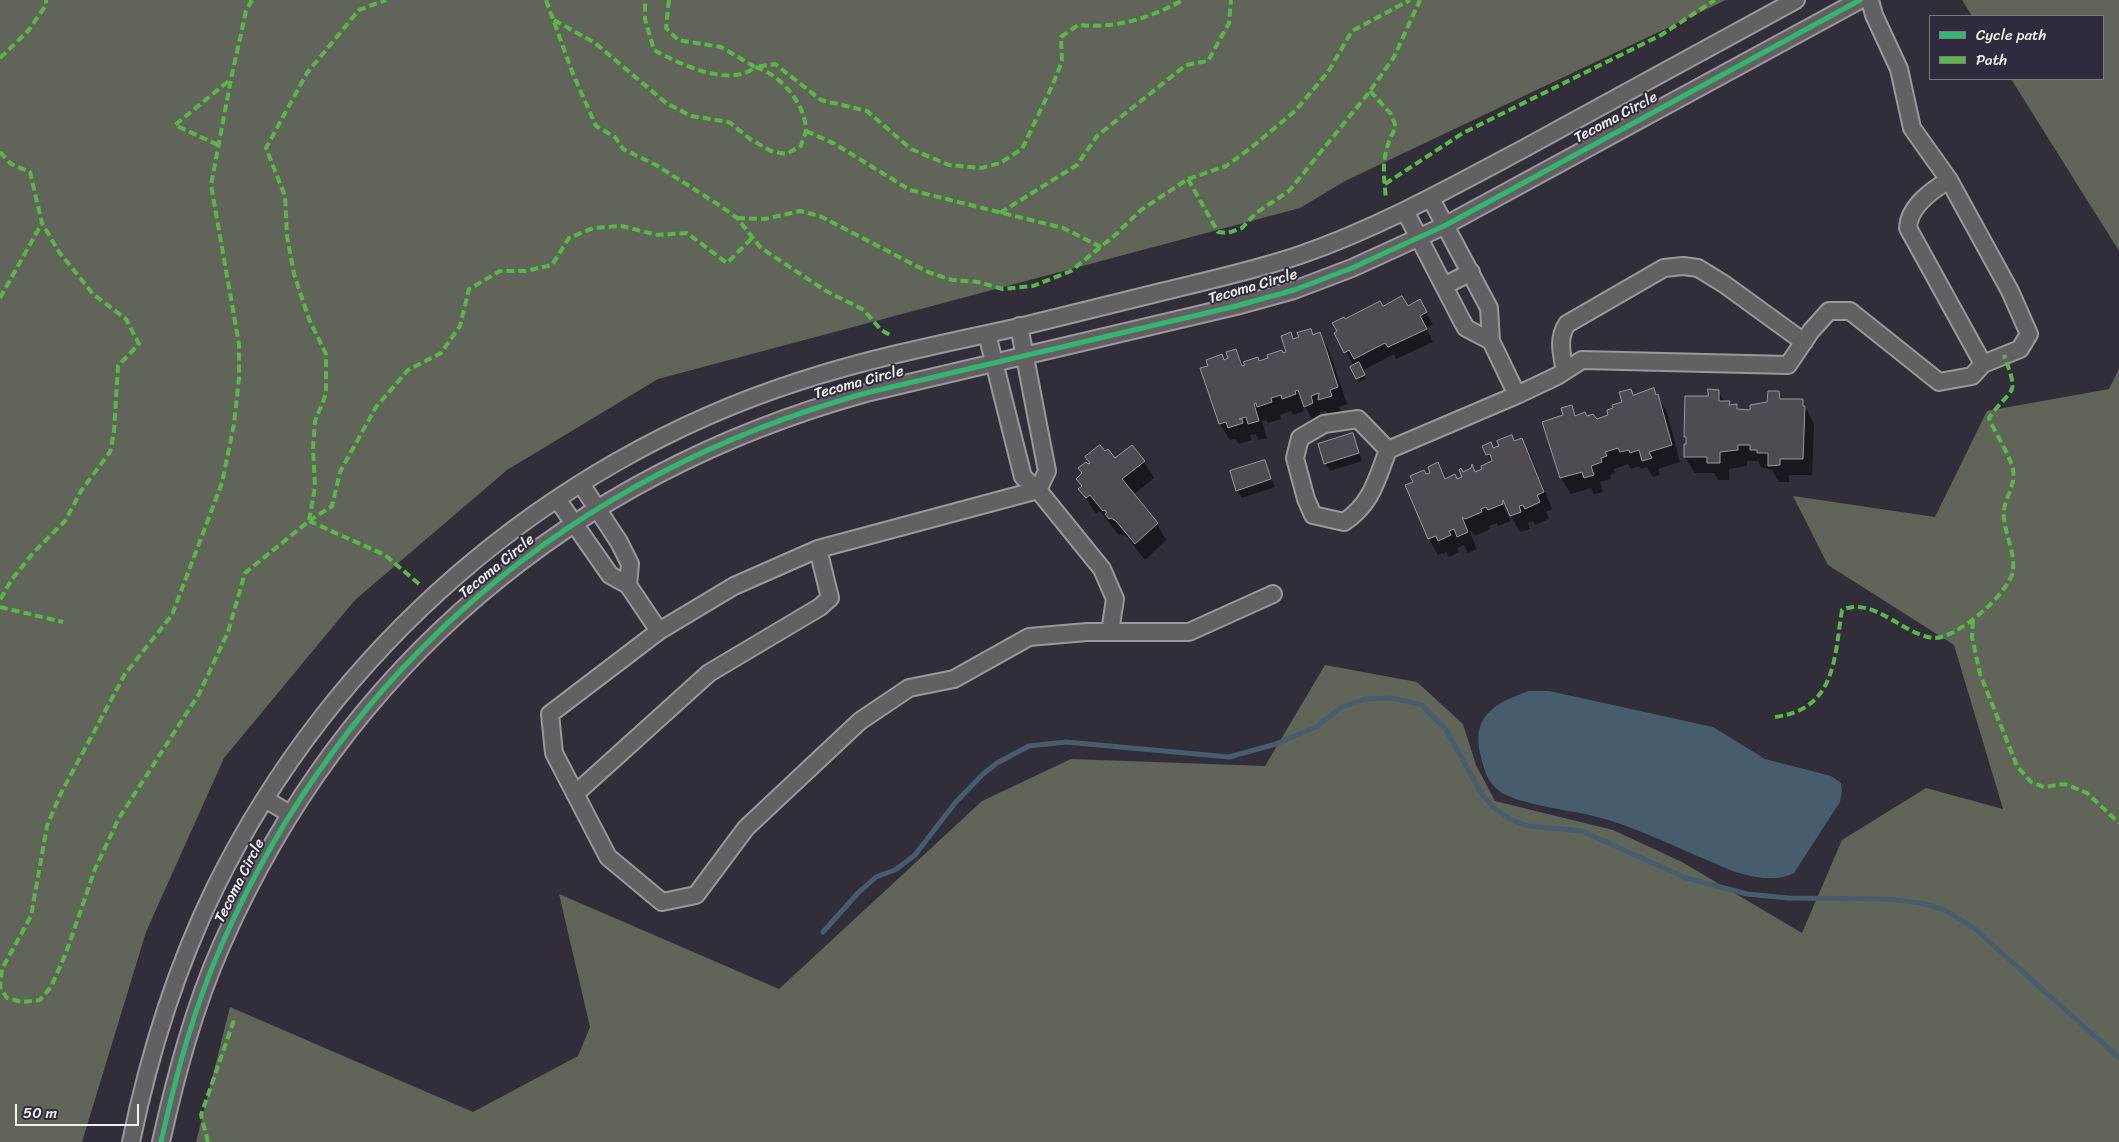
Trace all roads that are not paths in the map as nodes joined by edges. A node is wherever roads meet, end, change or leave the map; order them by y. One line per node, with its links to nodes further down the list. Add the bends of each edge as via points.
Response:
1 (1796, 0): 5 (street, Tecoma Circle)
2 (1860, 0): 7 (street, Tecoma Circle)
3 (1870, 0): 4 (street, via 1899,69 1912,128)
4 (1949, 180): 17 (street, via 1916,206 1908,218 1908,228); 17 (street, via 2010,291 2029,334 2020,349)
5 (1432, 199): 6 (street, Tecoma Circle); 7 (street)
6 (1405, 211): 8 (street); 11 (street, Tecoma Circle, via 1270,265)
7 (1446, 225): 8 (street, Tecoma Circle); 9 (street)
8 (1419, 237): 10 (street); 15 (street, Tecoma Circle, via 1294,290)
9 (1471, 272): 10 (street); 13 (street, via 1489,308)
10 (1444, 286): 13 (street, via 1466,328)
11 (1019, 326): 12 (street, Tecoma Circle); 15 (street)
12 (987, 334): 16 (street); 21 (street, Tecoma Circle, via 858,363 743,400 660,438)
13 (1491, 341): 19 (street)
14 (1804, 342): 17 (street, via 1829,311 1850,311 1939,382 1972,376); 18 (street, via 1788,365 1582,360); 18 (street, via 1698,268 1664,268 1567,324 1560,341)
15 (1024, 355): 16 (street, Tecoma Circle); 22 (street, via 1047,471)
16 (995, 362): 22 (street, via 1023,477); 24 (street, Tecoma Circle, via 866,392 806,410 694,455)
17 (1983, 364)
18 (1565, 371): 19 (street)
19 (1517, 395): 20 (street)
20 (1388, 450): 20 (street, via 1369,499 1358,513 1344,522 1313,515 1295,458 1300,438 1324,424 1358,418)
21 (582, 484): 23 (street, Tecoma Circle); 24 (street)
22 (1038, 490): 26 (street); 30 (street, via 1102,569 1115,598)
23 (557, 499): 25 (street); 32 (street, Tecoma Circle, via 481,555 413,615 370,659 330,705)
24 (596, 508): 25 (street, Tecoma Circle); 27 (street, via 630,564)
25 (574, 523): 27 (street, via 610,575); 33 (street, Tecoma Circle, via 489,586 401,670 362,714)
26 (818, 549): 29 (street, via 734,586); 31 (street, via 830,598 709,673)
27 (628, 585): 29 (street)
28 (1273, 594): 30 (street, via 1189,632)
29 (659, 631): 31 (street, via 550,714 554,754)
30 (1110, 632): 31 (street, via 1030,636 954,679 909,688 860,721 746,828 696,895 662,902 608,857)
31 (575, 794)
32 (265, 798): 33 (street); 34 (street, Tecoma Circle, via 216,886 181,969 150,1063)
33 (290, 814): 35 (street, Tecoma Circle, via 260,866 216,960 182,1061)
34 (131, 1142)
35 (161, 1142)

